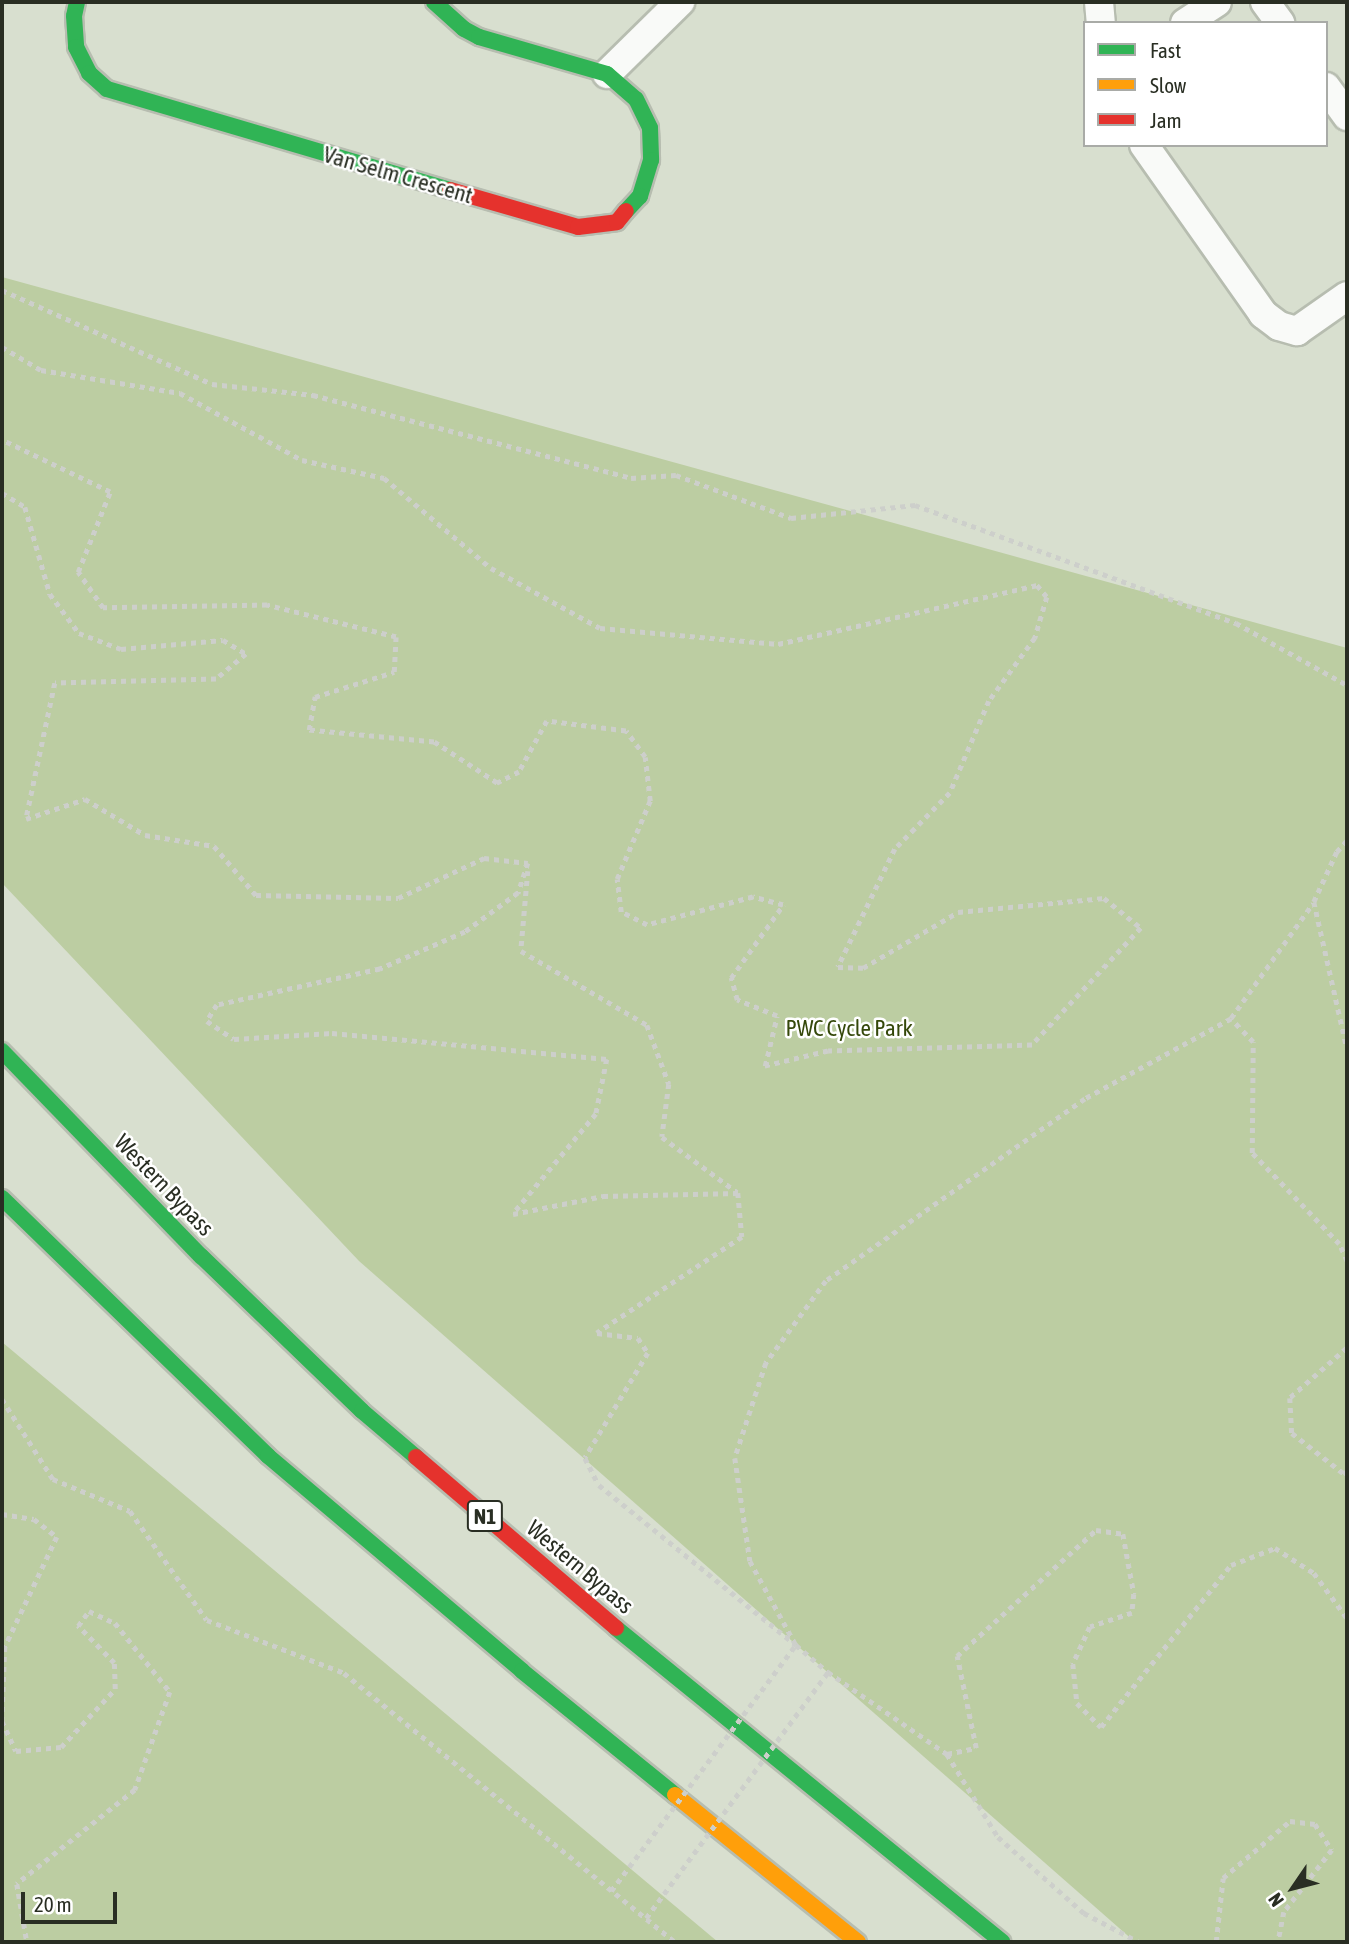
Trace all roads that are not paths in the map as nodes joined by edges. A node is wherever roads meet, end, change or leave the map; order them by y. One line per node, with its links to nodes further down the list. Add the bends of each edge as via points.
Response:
1 (77, 2): 10 (main road, Van Selm Crescent, via 76,47 89,73 107,89 578,227 617,222 639,196 652,160 644,112)
2 (434, 2): 10 (main road, Van Selm Crescent, via 479,37)
3 (680, 2): 10 (street)
4 (1099, 2): 7 (street)
5 (1217, 2): 8 (street)
6 (1265, 2): 9 (street)
7 (1101, 21)
8 (1188, 21)
9 (1279, 21)
10 (607, 74)
11 (1328, 89): 12 (street)
12 (1347, 116)
13 (1144, 147): 14 (street, via 1263,314 1279,326 1297,331)
14 (1347, 296)
15 (2, 1051): 18 (main road, Western Bypass / N1, via 201,1256 362,1411 624,1635)
16 (2, 1198): 17 (main road, via 268,1456 522,1671)
17 (858, 1942)
18 (1003, 1942)

